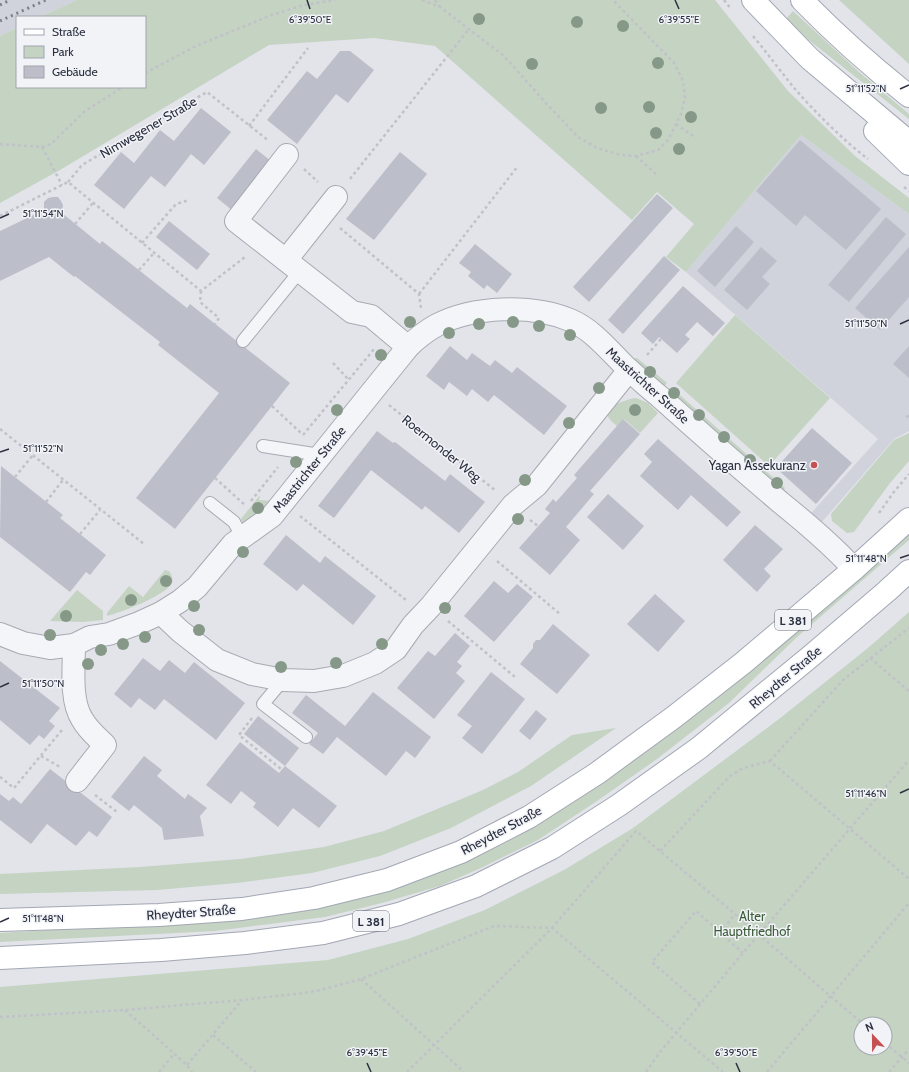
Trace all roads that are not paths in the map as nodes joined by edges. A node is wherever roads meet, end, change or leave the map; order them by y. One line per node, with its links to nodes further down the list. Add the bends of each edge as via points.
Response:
1 (753, 0): 3 (main road)
2 (802, 0): 4 (main road, via 822,21)
3 (810, 59): 5 (main road); 7 (main road, via 878,135)
4 (909, 96)
5 (909, 142)
6 (287, 156): 9 (street, via 236,221)
7 (909, 164)
8 (336, 196): 9 (street, via 322,213)
9 (293, 266): 10 (lane, via 269,310); 11 (street, via 352,312 371,316)
10 (243, 341)
11 (408, 347): 12 (street, Maastrichter Straße, via 438,324 456,317 502,309 524,310 548,313 569,320 585,328); 14 (street, Maastrichter Straße)
12 (636, 364): 18 (street, Maastrichter Straße); 23 (street, via 537,485 513,505 396,649 375,663 343,676 314,681)
13 (263, 446): 14 (lane)
14 (320, 455): 17 (street, Maastrichter Straße, via 272,516)
15 (210, 503): 17 (lane, via 234,522)
16 (909, 519): 18 (main road, Rheydter Straße / L 381)
17 (242, 537): 20 (street, Maastrichter Straße, via 208,565 197,588)
18 (854, 569): 26 (main road, Rheydter Straße / L 381, via 743,663 602,770 529,817 461,852 387,880 314,898 242,909 159,915)
19 (909, 571): 27 (main road, Rheydter Straße / L 381, via 699,748 619,805 552,848 476,886 399,914 323,933 245,943)
20 (161, 613): 22 (street, Maastrichter Straße); 23 (street, via 217,660 252,674)
21 (0, 634): 22 (street, Maastrichter Straße, via 22,643 50,648)
22 (74, 645): 25 (street, via 78,712 91,732 106,745)
23 (283, 680): 24 (lane, via 263,704)
24 (306, 737)
25 (78, 781)
26 (0, 920)
27 (0, 958)

